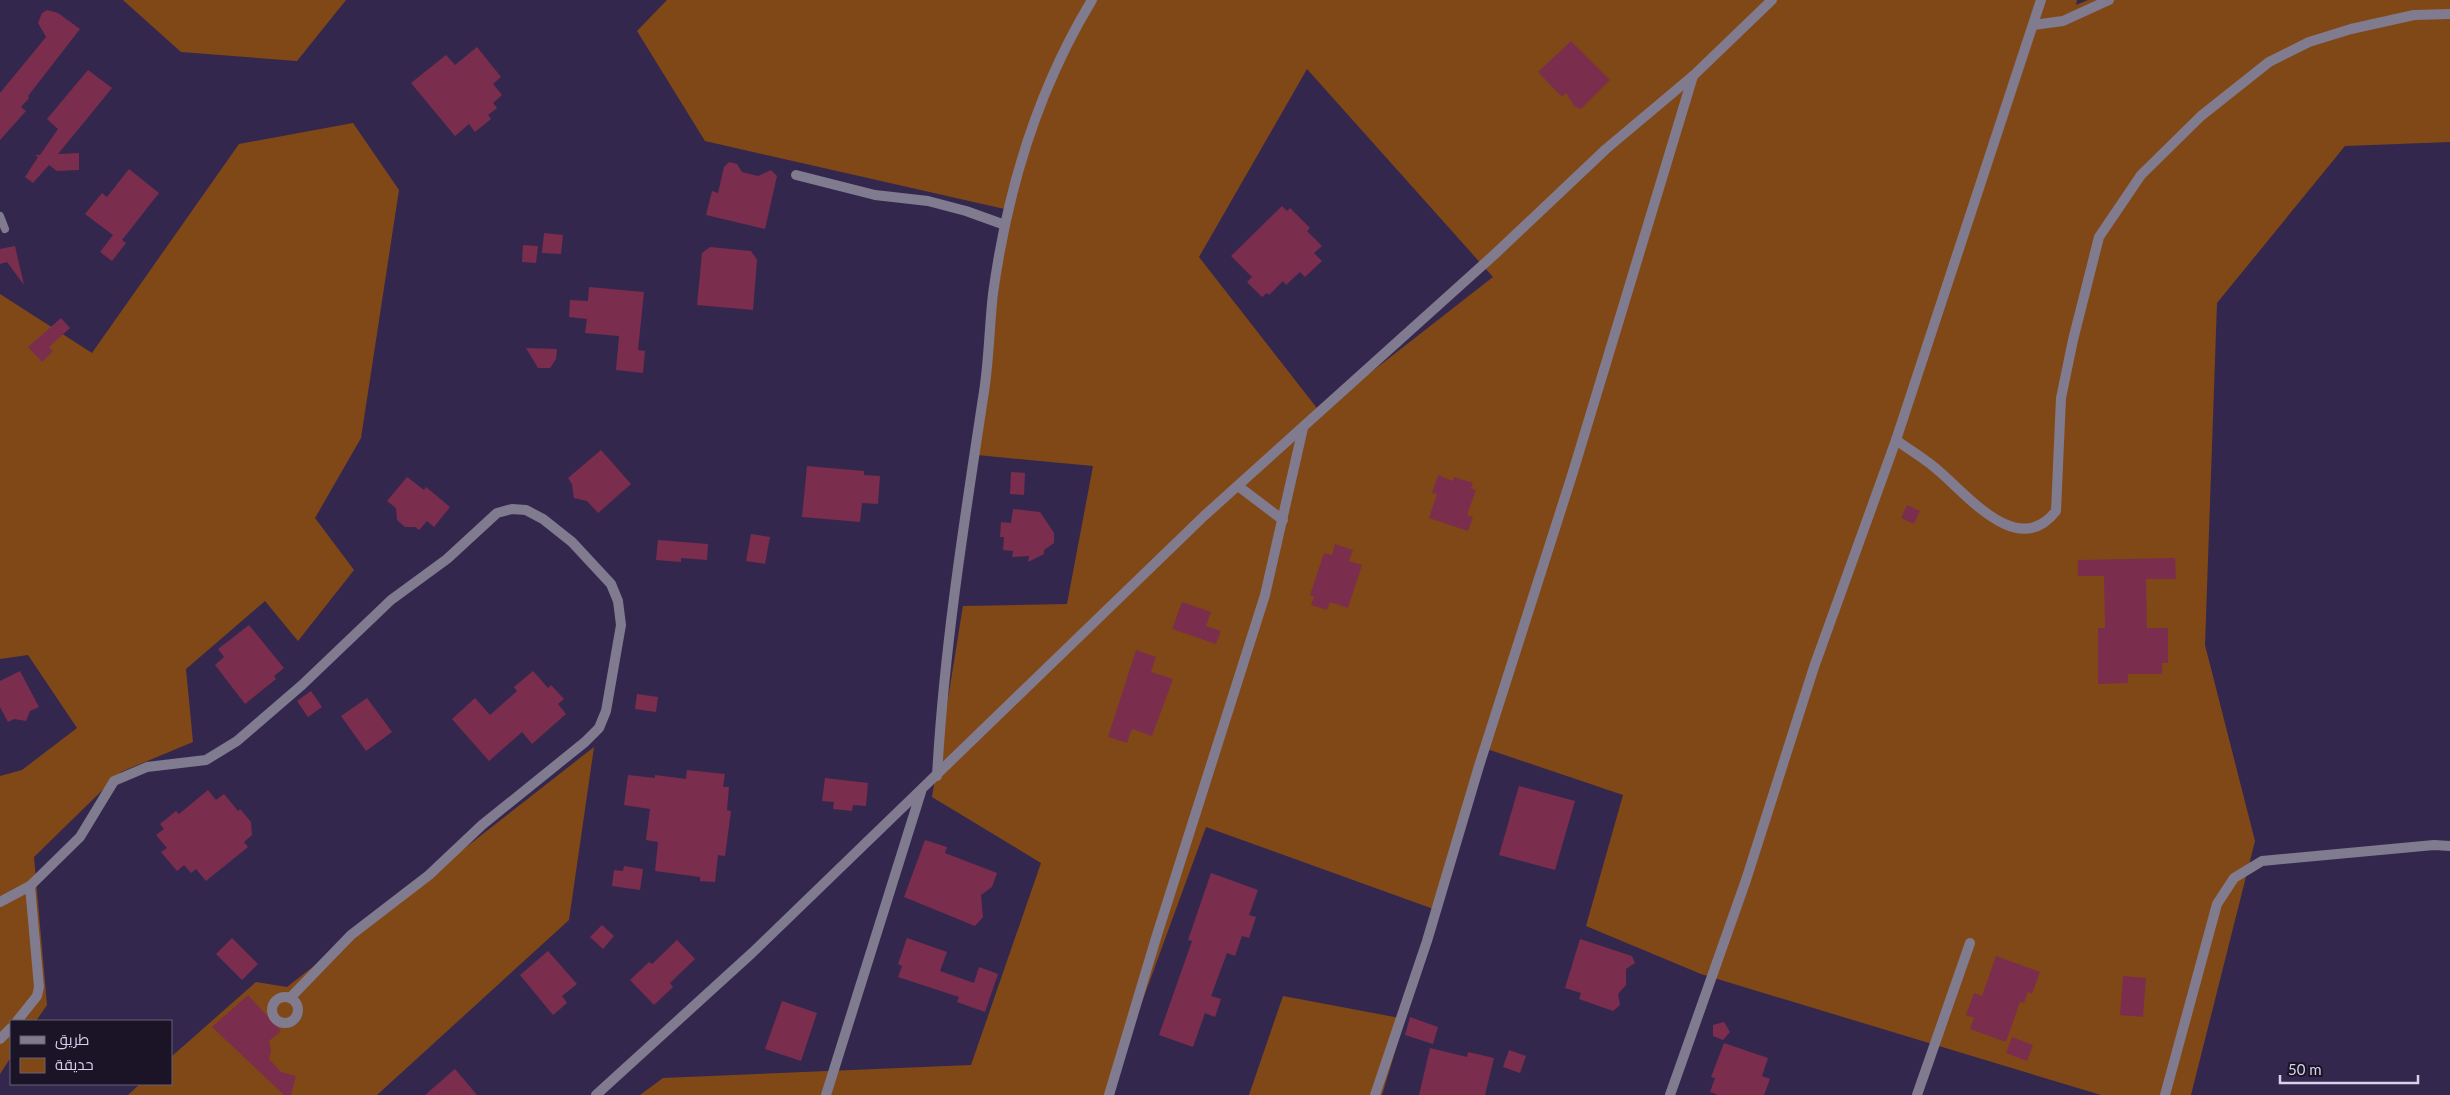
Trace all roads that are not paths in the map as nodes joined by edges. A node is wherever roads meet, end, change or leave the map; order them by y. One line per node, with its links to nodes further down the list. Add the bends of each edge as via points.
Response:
1 (1092, 0): 10 (street, via 1058,63 1036,116)
2 (1772, 0): 7 (street)
3 (2041, 0): 6 (street)
4 (2108, 0): 6 (street, via 2063,21)
5 (2450, 14): 13 (street, via 2414,15 2352,29 2309,42 2269,62 2201,116 2141,175 2099,237 2061,398 2056,511 2047,523 2033,528 2006,526 1982,511 1939,471)
6 (2033, 25): 13 (street)
7 (1694, 75): 12 (street, via 1606,149); 29 (street, via 1573,472 1478,766 1427,941)
8 (796, 175): 10 (street, via 875,195 966,211)
9 (0, 216): 11 (lane)
10 (1005, 225): 16 (street, via 993,295 985,385 953,619)
11 (5, 229)
12 (1303, 428): 14 (street); 15 (street)
13 (1896, 440): 30 (street, via 1814,668 1746,880)
14 (1238, 486): 15 (street); 16 (street)
15 (1283, 520): 28 (street, via 1246,658 1164,911)
16 (937, 776): 17 (street)
17 (921, 791): 26 (street, via 752,953); 27 (street)
18 (2450, 846): 32 (street, via 2262,861 2234,878 2217,904)
19 (30, 886): 20 (street); 22 (street, via 80,836 114,781 146,767 194,763 216,755 302,685 391,600 447,559 497,513 526,510 572,542 611,584 618,601 621,624 614,672 599,728 482,825 429,875 351,935); 23 (street, via 39,987 38,996)
20 (0, 902)
21 (1970, 943): 31 (street)
22 (290, 998)
23 (19, 1020)
24 (10, 1029): 25 (street)
25 (0, 1039)
26 (596, 1095)
27 (826, 1095)
28 (1109, 1095)
29 (1375, 1095)
30 (1670, 1095)
31 (1917, 1095)
32 (2165, 1095)

